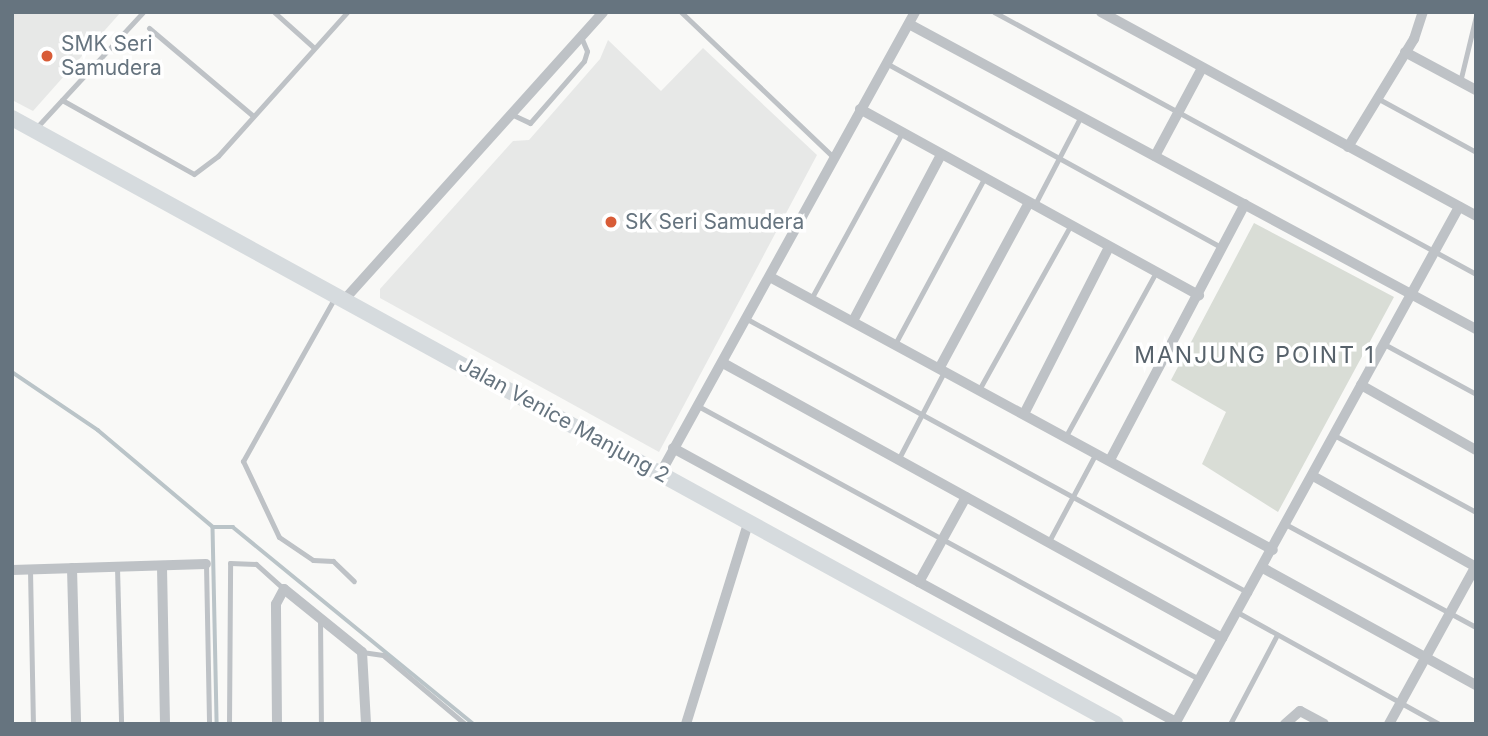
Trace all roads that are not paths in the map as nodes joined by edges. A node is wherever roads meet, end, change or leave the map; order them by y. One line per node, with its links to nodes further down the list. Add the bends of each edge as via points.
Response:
1 (143, 12): 21 (lane)
2 (274, 12): 14 (lane)
3 (347, 12): 14 (lane)
4 (681, 12): 34 (lane)
5 (915, 12): 11 (street)
6 (994, 12): 23 (lane)
7 (1101, 12): 17 (street)
8 (1423, 12): 15 (street)
9 (598, 14): 13 (street)
10 (1476, 16): 18 (lane)
11 (909, 24): 16 (street); 26 (street)
12 (149, 28): 25 (lane)
13 (581, 37): 24 (street); 24 (lane, via 587,51 584,61 530,123)
14 (313, 47): 25 (lane)
15 (1405, 52): 18 (street); 20 (street)
16 (886, 63): 22 (street); 35 (lane)
17 (1202, 68): 23 (street); 30 (street)
18 (1461, 82): 19 (street)
19 (1476, 90)
20 (1377, 98): 30 (street); 31 (lane)
21 (62, 100): 25 (lane, via 186,174 204,170); 28 (lane)
22 (860, 109): 29 (street); 34 (street)
23 (1178, 113): 33 (street); 44 (lane)
24 (511, 114): 50 (street)
25 (253, 116)
26 (1081, 116): 33 (street); 35 (lane)
27 (12, 118): 28 (street, Jalan Venice Manjung 2)
28 (35, 130): 50 (street, Jalan Venice Manjung 2)
29 (902, 133): 32 (street); 51 (lane)
30 (1348, 146): 39 (street)
31 (1476, 152)
32 (941, 155): 36 (street); 53 (street)
33 (1155, 156): 37 (street)
34 (833, 157): 47 (street)
35 (1059, 159): 38 (lane); 43 (lane)
36 (984, 179): 38 (street); 55 (lane)
37 (1245, 204): 43 (street); 48 (street)
38 (1031, 205): 41 (street); 58 (street)
39 (1459, 207): 40 (street); 44 (street)
40 (1476, 216)
41 (1070, 226): 42 (street); 60 (lane)
42 (1109, 247): 45 (street); 63 (street)
43 (1223, 248): 49 (street)
44 (1434, 251): 46 (lane); 48 (street)
45 (1156, 272): 49 (street); 65 (lane)
46 (1476, 274)
47 (770, 277): 51 (street); 52 (street)
48 (1412, 293): 54 (street); 56 (street)
49 (1199, 295): 70 (street)
50 (340, 298): 72 (street, Jalan Venice Manjung 2); 90 (lane, via 243,461 279,537 313,560 333,562)
51 (811, 299): 53 (street)
52 (747, 318): 57 (street); 64 (lane)
53 (853, 321): 55 (street)
54 (1476, 329)
55 (895, 344): 58 (street)
56 (1384, 344): 59 (street); 61 (lane)
57 (723, 363): 62 (street); 71 (street)
58 (943, 369): 60 (street); 64 (lane)
59 (1361, 385): 66 (street); 68 (street)
60 (980, 388): 63 (street)
61 (1476, 394)
62 (698, 406): 67 (street); 79 (lane)
63 (1025, 411): 65 (street)
64 (921, 415): 71 (lane); 75 (lane)
65 (1067, 434): 69 (street)
66 (1334, 435): 73 (street); 76 (lane)
67 (673, 448): 72 (street); 91 (street)
68 (1476, 450)
69 (1097, 451): 70 (street); 75 (lane)
70 (1111, 458): 81 (street)
71 (898, 460): 74 (street)
72 (660, 474): 77 (street, Jalan Venice Manjung 2)
73 (1312, 476): 78 (street); 85 (street)
74 (966, 497): 79 (street); 80 (street)
75 (1072, 498): 80 (lane); 93 (lane)
76 (1476, 512)
77 (749, 521): 116 (street); 117 (street, Jalan Venice Manjung 2)
78 (1287, 524): 81 (street); 95 (lane)
79 (942, 540): 91 (street); 102 (lane)
80 (1048, 543): 99 (street)
81 (1273, 550): 87 (street)
82 (206, 564): 84 (street); 110 (lane)
83 (117, 567): 84 (street); 86 (street); 108 (lane)
84 (162, 567): 109 (street)
85 (1476, 567): 95 (street)
86 (72, 568): 89 (street); 107 (street)
87 (1263, 568): 93 (street); 101 (street)
88 (12, 570): 89 (street)
89 (30, 570): 106 (lane)
90 (354, 581)
91 (919, 582): 105 (street)
92 (285, 589): 96 (street); 111 (lane, via 261,567 230,563); 112 (street, via 276,604)
93 (1248, 593): 94 (street)
94 (1237, 612): 98 (lane); 99 (street)
95 (1450, 613): 97 (lane); 101 (street)
96 (320, 618): 100 (street); 113 (lane)
97 (1476, 626)
98 (1277, 635): 104 (lane); 118 (lane)
99 (1222, 638): 102 (street)
100 (362, 652): 114 (street); 115 (lane, via 383,655)
101 (1426, 658): 103 (street); 104 (street)
102 (1199, 679): 105 (street)
103 (1476, 685)
104 (1401, 703): 121 (street); 122 (lane)
105 (1175, 723)
106 (33, 724)
107 (76, 724)
108 (121, 724)
109 (165, 724)
110 (209, 724)
111 (229, 724)
112 (277, 724)
113 (321, 724)
114 (366, 724)
115 (464, 724)
116 (686, 724)
117 (1116, 724)
118 (1230, 724)
119 (1285, 724): 120 (street, via 1300,711)
120 (1324, 724)
121 (1389, 724)
122 (1439, 724)

